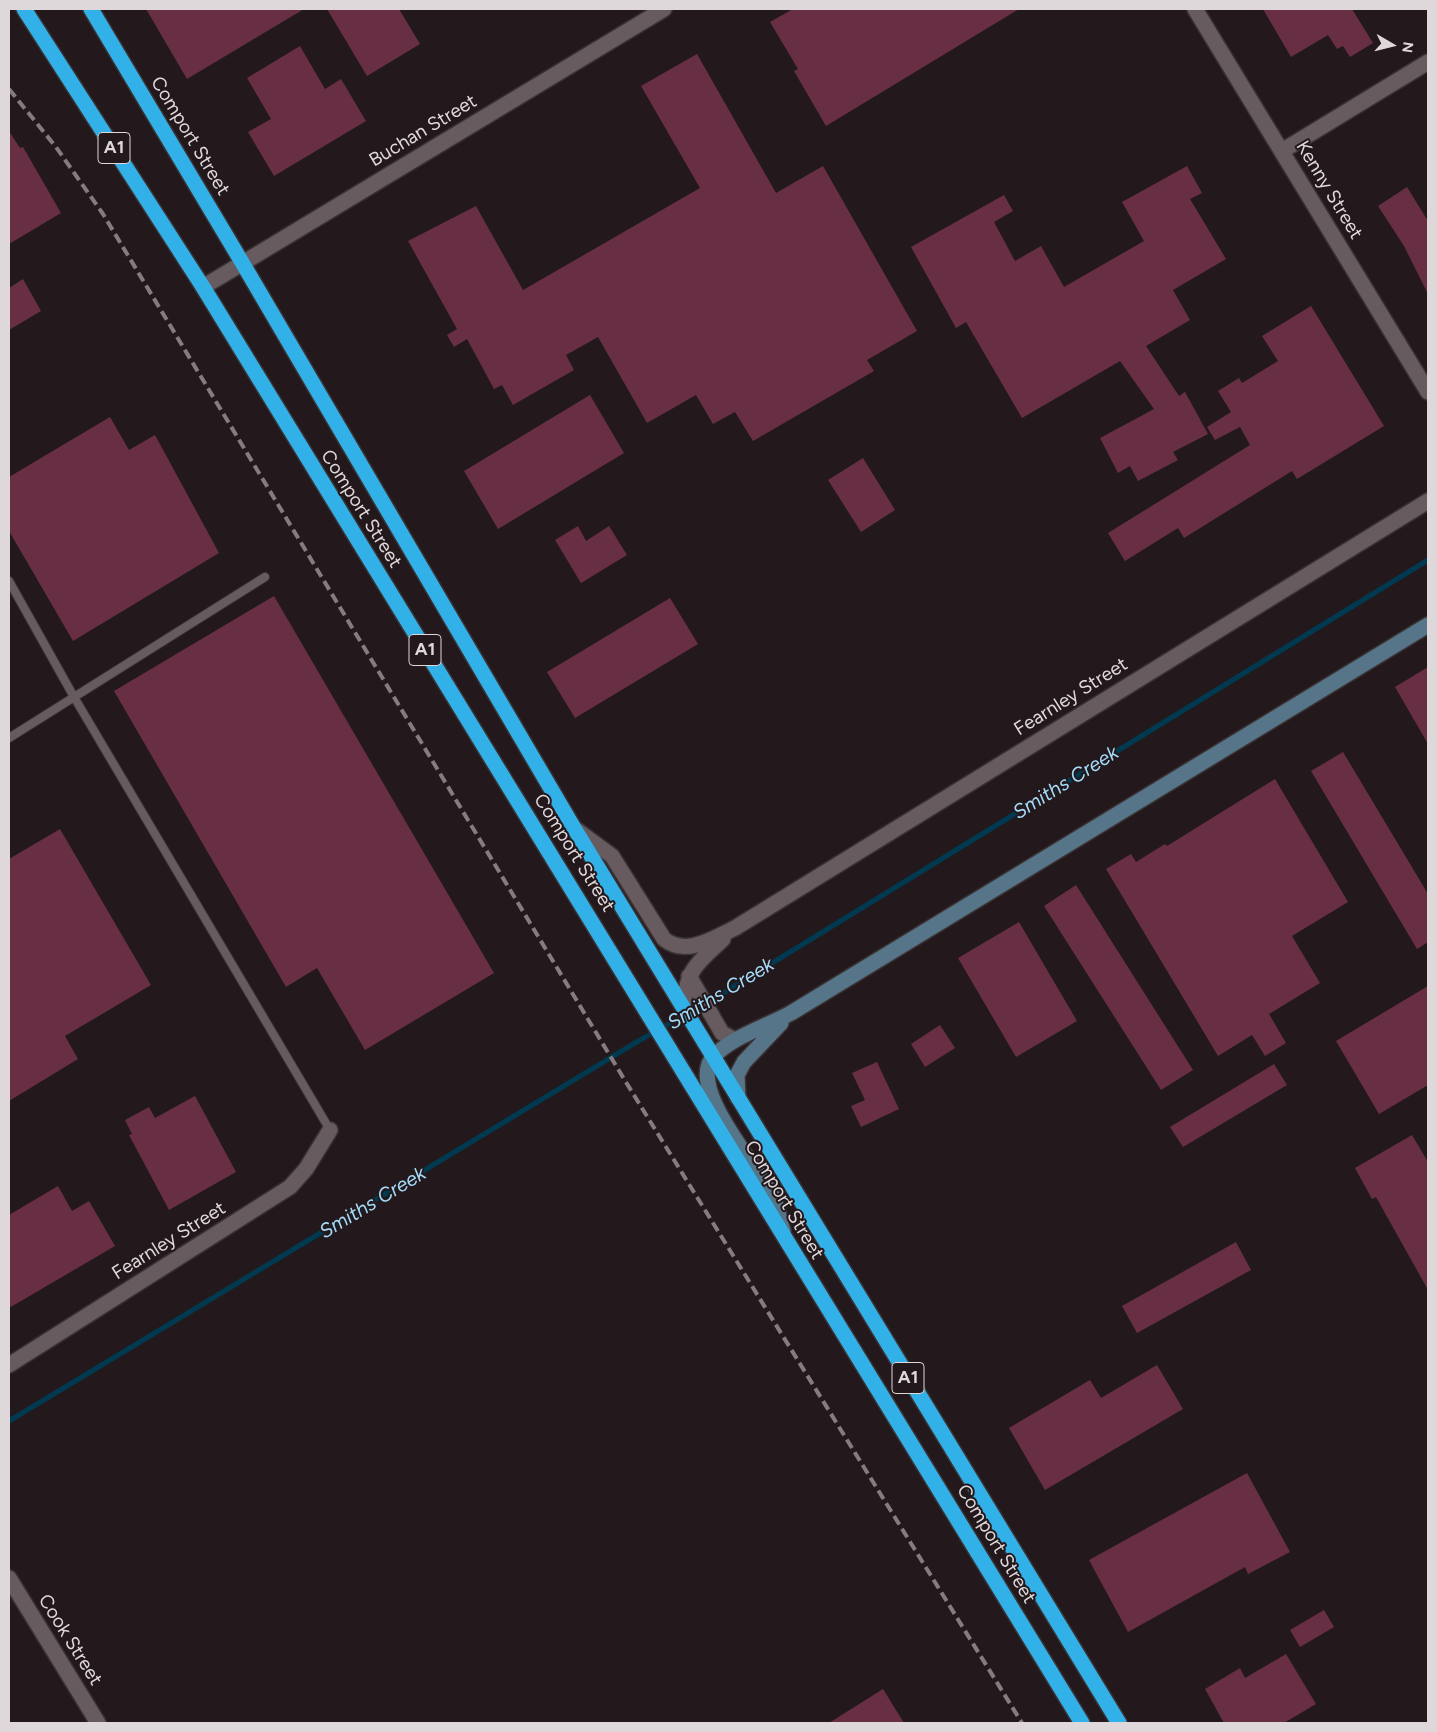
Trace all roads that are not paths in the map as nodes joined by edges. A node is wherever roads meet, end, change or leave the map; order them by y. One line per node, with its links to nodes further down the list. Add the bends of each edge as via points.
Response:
1 (24, 9): 8 (highway, Comport Street / A1)
2 (91, 9): 7 (highway, Comport Street / A1)
3 (664, 9): 7 (street, Buchan Street)
4 (1195, 9): 6 (street, Kenny Street)
5 (1428, 62): 6 (street)
6 (1282, 152): 9 (street, Kenny Street)
7 (243, 264): 8 (street, Buchan Street); 16 (highway, Comport Street / A1)
8 (203, 287): 25 (highway, Comport Street / A1)
9 (1428, 392)
10 (1428, 500): 17 (street, Fearnley Street)
11 (265, 577): 14 (lane)
12 (9, 581): 14 (lane)
13 (1428, 625): 20 (street)
14 (74, 697): 15 (lane); 24 (lane)
15 (9, 738)
16 (574, 828): 17 (street, Fearnley Street, via 612,856 664,939 670,943 695,946); 19 (highway, Comport Street / A1)
17 (735, 928): 18 (street, Fearnley Street, via 692,969)
18 (687, 979): 19 (street, Fearnley Street); 21 (street, via 722,1032)
19 (679, 999): 22 (highway, Comport Street / A1)
20 (791, 1013): 21 (street); 23 (street, via 744,1062 736,1075)
21 (735, 1040): 22 (street)
22 (714, 1057): 23 (highway, Comport Street / A1); 25 (street, via 707,1072 711,1095 775,1200)
23 (738, 1098): 30 (highway, Comport Street / A1)
24 (330, 1130): 26 (street, Fearnley Street, via 306,1169 290,1186)
25 (786, 1242): 29 (highway, Comport Street / A1)
26 (9, 1365)
27 (9, 1578): 28 (street, Cook Street)
28 (98, 1723)
29 (1082, 1723)
30 (1119, 1723)

